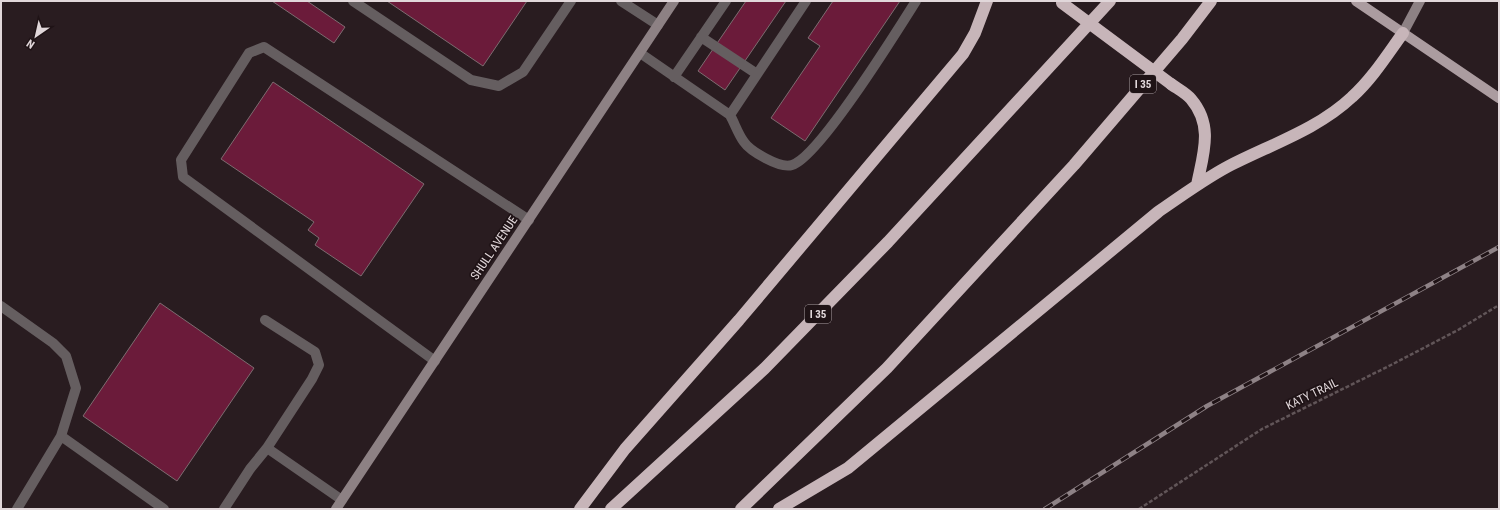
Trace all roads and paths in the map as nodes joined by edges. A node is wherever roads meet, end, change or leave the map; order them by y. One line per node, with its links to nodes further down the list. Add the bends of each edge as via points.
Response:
1 (354, 1): 2 (lane, via 471,80 499,86 523,72)
2 (571, 1)
3 (621, 1): 15 (lane)
4 (674, 1): 15 (street, SHULL AVENUE)
5 (726, 1): 17 (lane)
6 (806, 1): 19 (lane)
7 (916, 1): 22 (lane, via 849,103 807,156 791,166 776,165 744,143)
8 (994, 1): 14 (highway)
9 (1110, 1): 37 (highway, I 35, via 888,242 764,369)
10 (1211, 1): 38 (highway, I 35, via 1182,39 1074,165 887,368)
11 (1356, 1): 16 (main road)
12 (1420, 1): 16 (street)
13 (1061, 2): 23 (highway, bridge, via 1191,98 1202,116 1207,134)
14 (986, 6): 36 (highway, via 963,54 739,320 625,449)
15 (658, 25): 18 (street, SHULL AVENUE)
16 (1403, 33): 21 (main road); 23 (highway, via 1375,72 1351,98 1313,126 1227,167)
17 (701, 37): 19 (lane); 20 (lane)
18 (640, 53): 20 (lane); 24 (street, SHULL AVENUE)
19 (758, 74): 22 (lane)
20 (674, 77): 22 (lane)
21 (1499, 98)
22 (730, 115)
23 (1197, 185): 39 (highway, via 1158,212 848,468)
24 (529, 220): 28 (street, SHULL AVENUE); 28 (lane, via 264,47 249,53 181,160 183,177)
25 (1499, 305): 40 (path, KATY TRAIL, via 1397,362 1262,429)
26 (1, 306): 29 (lane, via 53,343 66,356 76,388)
27 (265, 320): 30 (lane, via 314,352 319,365)
28 (435, 361): 31 (street, SHULL AVENUE)
29 (61, 436): 32 (lane); 33 (lane)
30 (267, 448): 31 (lane); 34 (lane)
31 (342, 500): 35 (street, SHULL AVENUE)
32 (17, 509)
33 (164, 509)
34 (224, 509)
35 (336, 509)
36 (580, 509)
37 (611, 509)
38 (741, 509)
39 (779, 509)
40 (1139, 509)

